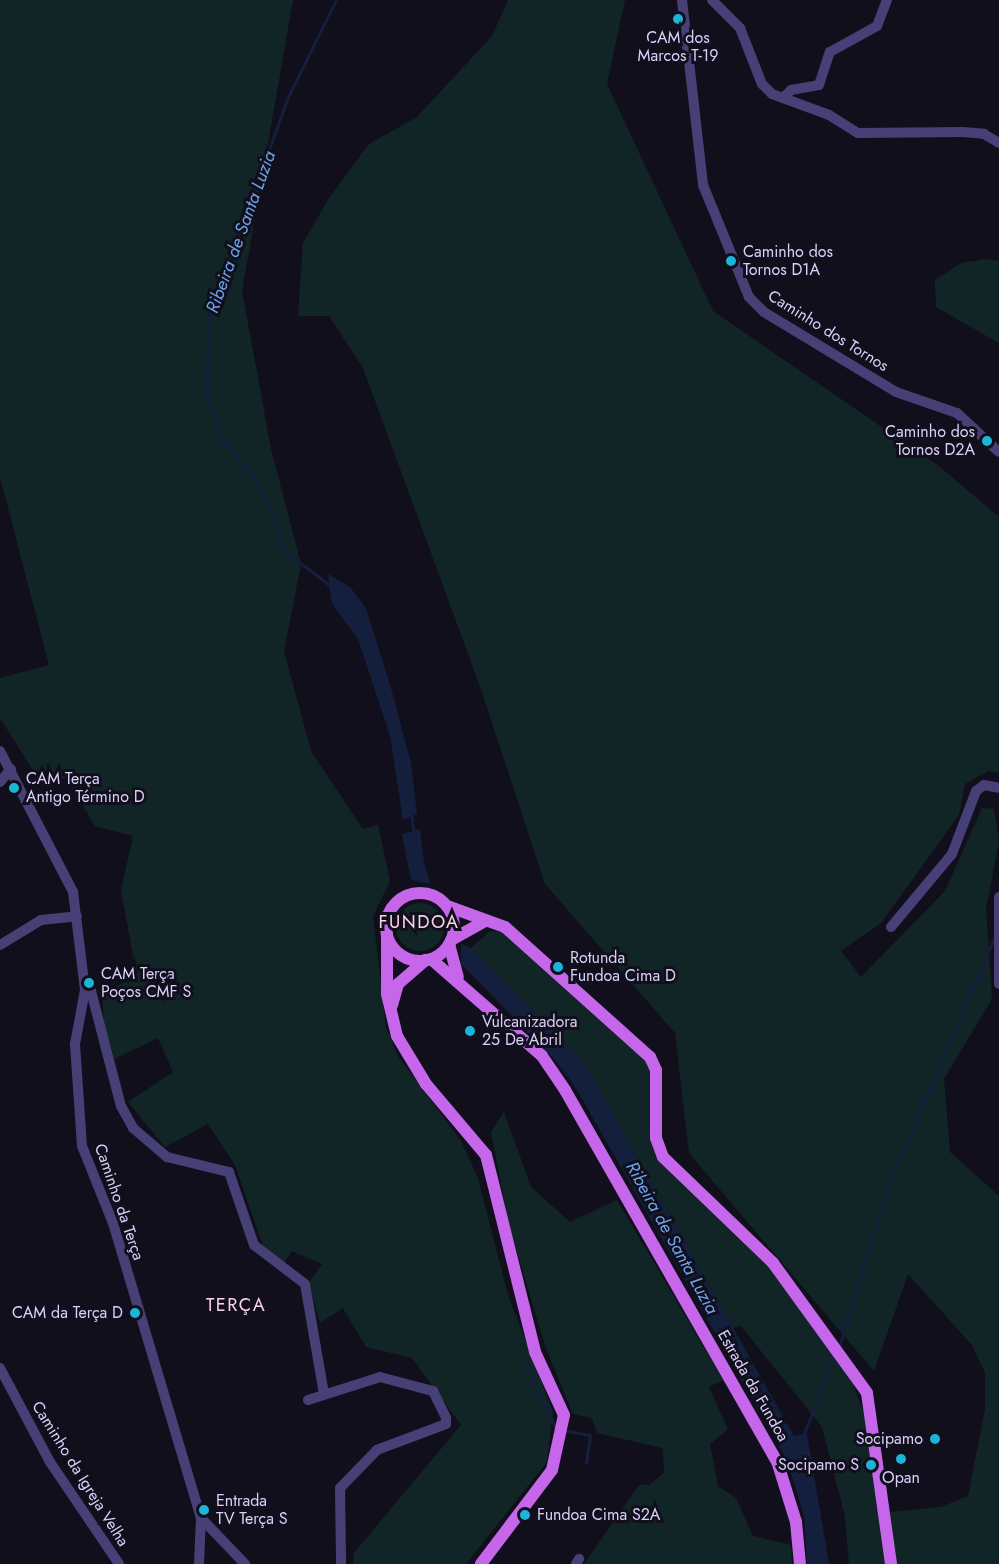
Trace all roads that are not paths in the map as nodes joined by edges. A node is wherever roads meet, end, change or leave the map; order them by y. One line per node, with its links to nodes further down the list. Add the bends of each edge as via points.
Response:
1 (682, 0): 6 (street, Caminho dos Tornos, via 703,185 749,297 764,312 896,392 957,413)
2 (711, 0): 4 (street, via 740,28 762,84)
3 (887, 0): 4 (street, via 877,26 830,52 819,85 791,90)
4 (783, 98): 5 (street, via 829,115 858,133 963,132 984,134)
5 (999, 143)
6 (999, 452)
7 (0, 751): 8 (street, Caminho da Terça)
8 (11, 769): 9 (street); 13 (street, Caminho da Terça, via 67,874)
9 (0, 782)
10 (999, 788): 16 (street, via 984,785 976,791 952,854)
11 (999, 897): 14 (street)
12 (447, 906): 15 (main road); 17 (main road, via 435,896 413,893 392,908); 18 (main road)
13 (77, 916): 20 (street, via 41,920); 24 (street, Caminho da Terça)
14 (998, 916): 19 (street)
15 (486, 920): 18 (main road); 36 (main road, via 505,927 650,1057 656,1070 656,1138 663,1157 773,1263 838,1351 871,1407)
16 (891, 927)
17 (387, 934): 21 (main road, via 401,955); 25 (main road)
18 (451, 940): 21 (main road); 22 (main road)
19 (998, 944): 23 (street)
20 (0, 945)
21 (429, 959): 22 (main road, Estrada da Fundoa); 25 (main road, via 398,984)
22 (458, 977): 35 (main road, Estrada da Fundoa, via 542,1056 565,1090 777,1461 796,1522)
23 (999, 984)
24 (85, 990): 27 (street, via 91,991 121,1107 134,1128 167,1157 230,1172 254,1245 305,1284); 29 (street, Caminho da Terça, via 75,1044 82,1146 113,1223)
25 (391, 1015): 34 (main road, via 407,1057 486,1155 535,1352 564,1415 552,1470)
26 (0, 1368): 30 (street, Caminho da Igreja Velha, via 50,1462)
27 (324, 1394): 28 (street); 33 (street, via 380,1377 428,1388 446,1418 446,1424 377,1450 340,1488)
28 (308, 1400)
29 (201, 1518): 31 (street, Caminho da Terça); 32 (street)
30 (118, 1564)
31 (199, 1564)
32 (245, 1564)
33 (341, 1564)
34 (481, 1564)
35 (800, 1564)
36 (891, 1564)

